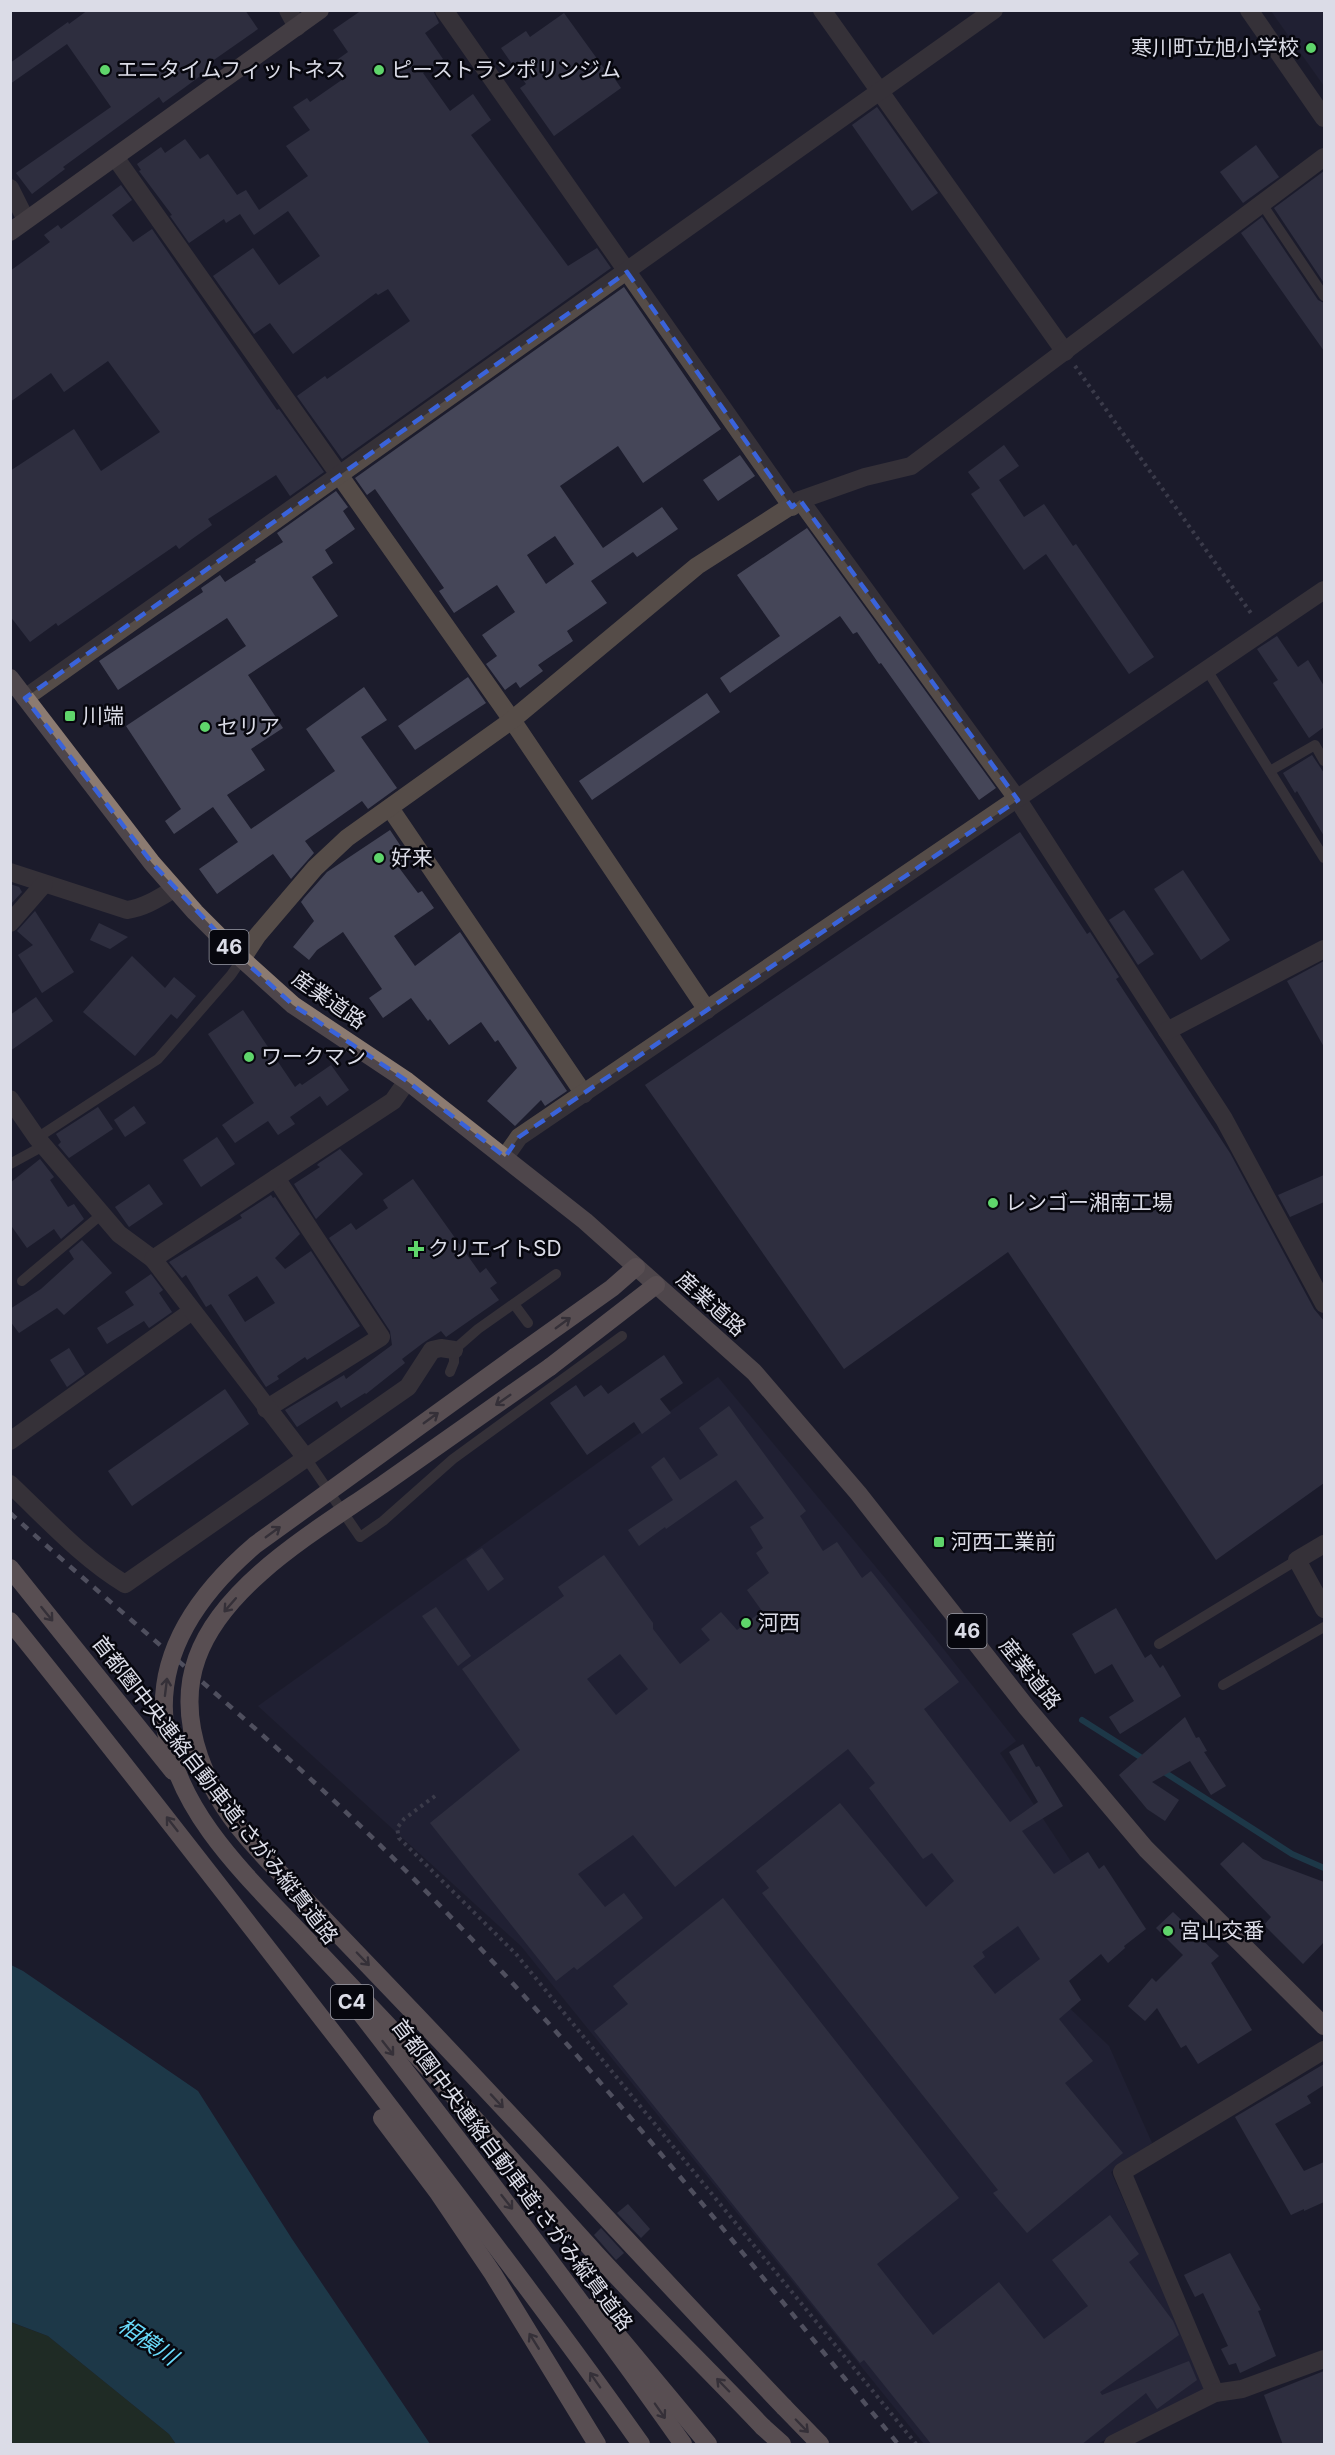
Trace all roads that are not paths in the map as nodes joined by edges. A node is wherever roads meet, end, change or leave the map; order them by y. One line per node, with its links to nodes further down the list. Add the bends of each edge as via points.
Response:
1 (288, 10): 7 (street)
2 (320, 10): 7 (street)
3 (444, 10): 16 (street)
4 (822, 10): 8 (street)
5 (994, 10): 8 (street)
6 (1249, 10): 9 (street)
7 (297, 27): 10 (street)
8 (880, 92): 16 (street); 18 (street)
9 (1324, 118)
10 (115, 157): 14 (street); 19 (street)
11 (1324, 157): 13 (street)
12 (10, 188): 14 (street)
13 (1262, 204): 17 (lane); 18 (street)
14 (26, 220): 15 (street)
15 (10, 232)
16 (627, 272): 19 (street); 20 (street)
17 (1324, 296)
18 (1065, 352): 20 (street, via 911,466 864,477)
19 (340, 476): 24 (street); 25 (street)
20 (796, 504): 25 (street, via 697,566); 28 (street)
21 (1324, 590): 22 (street)
22 (1207, 670): 27 (lane); 28 (street)
23 (10, 678): 24 (main road, 産業道路 / 46)
24 (20, 698): 33 (main road, 産業道路 / 46)
25 (512, 720): 29 (street); 37 (street)
26 (1324, 761): 27 (lane, via 1315,745)
27 (1270, 771): 30 (lane)
28 (1018, 800): 37 (street); 38 (street)
29 (390, 808): 36 (street, via 347,838 315,868); 40 (street)
30 (1324, 858)
31 (10, 872): 32 (street)
32 (44, 884): 33 (street, via 127,910); 34 (street)
33 (174, 889): 36 (main road, 産業道路 / 46)
34 (10, 923)
35 (1324, 950): 38 (street)
36 (242, 959): 39 (main road, 産業道路 / 46, via 293,1005); 42 (lane, via 158,1059)
37 (707, 1010): 40 (street)
38 (1167, 1031): 53 (street, via 1224,1119)
39 (407, 1081): 43 (main road, 産業道路 / 46); 45 (street, via 393,1101)
40 (584, 1094): 43 (street, via 519,1137)
41 (10, 1099): 42 (street)
42 (40, 1142): 44 (lane); 46 (street)
43 (505, 1157): 48 (main road, 産業道路 / 46)
44 (10, 1164)
45 (276, 1178): 47 (street); 59 (street, via 381,1337)
46 (102, 1214): 47 (street, via 119,1234); 50 (lane)
47 (153, 1259): 54 (street)
48 (636, 1267): 51 (main road, 産業道路 / 46); 81 (highway, one-way to 48, bridge, via 598,2256 249,1878 188,1796 171,1754 164,1707 171,1657 181,1633 231,1566)
49 (556, 1274): 52 (lane)
50 (22, 1281)
51 (656, 1285): 72 (main road, 産業道路 / 46, via 754,1372 1146,1848); 82 (highway, one-way to 82, bridge, via 550,1366 290,1550 246,1587 207,1635 197,1658 190,1682 192,1730 206,1777 220,1802 260,1852)
52 (514, 1304): 55 (lane); 57 (lane)
53 (1324, 1304)
54 (192, 1311): 59 (street); 60 (street)
55 (528, 1323)
56 (622, 1336): 61 (lane, via 453,1459 360,1537)
57 (454, 1350): 58 (lane); 61 (street, via 432,1350 408,1387)
58 (450, 1372)
59 (266, 1409): 61 (street)
60 (10, 1441)
61 (306, 1458): 62 (street, via 125,1584 62,1534)
62 (10, 1484)
63 (1324, 1544): 64 (street)
64 (1297, 1560): 66 (street); 69 (lane)
65 (10, 1568): 74 (highway, 首都圏中央連絡自動車道;さがみ縦貫道路 / C4, one-way to 74, bridge, via 143,1732)
66 (1324, 1609)
67 (10, 1621): 71 (highway, C4, one-way to 67)
68 (1324, 1627): 70 (lane)
69 (1159, 1644)
70 (1223, 1685)
71 (199, 1859): 77 (highway, one-way to 71, via 493,2274 265,1959); 78 (highway, C4, one-way to 71, via 573,2348)
72 (1324, 2026)
73 (1324, 2050): 76 (street, via 1122,2172)
74 (527, 2228): 79 (highway, 首都圏中央連絡自動車道;さがみ縦貫道路 / C4, one-way to 79, bridge); 80 (highway, bridge)
75 (1324, 2359): 76 (street, via 1242,2389)
76 (1215, 2393): 83 (street)
77 (597, 2445)
78 (641, 2445)
79 (683, 2445)
80 (708, 2445)
81 (781, 2445)
82 (820, 2445)
83 (1113, 2445)

